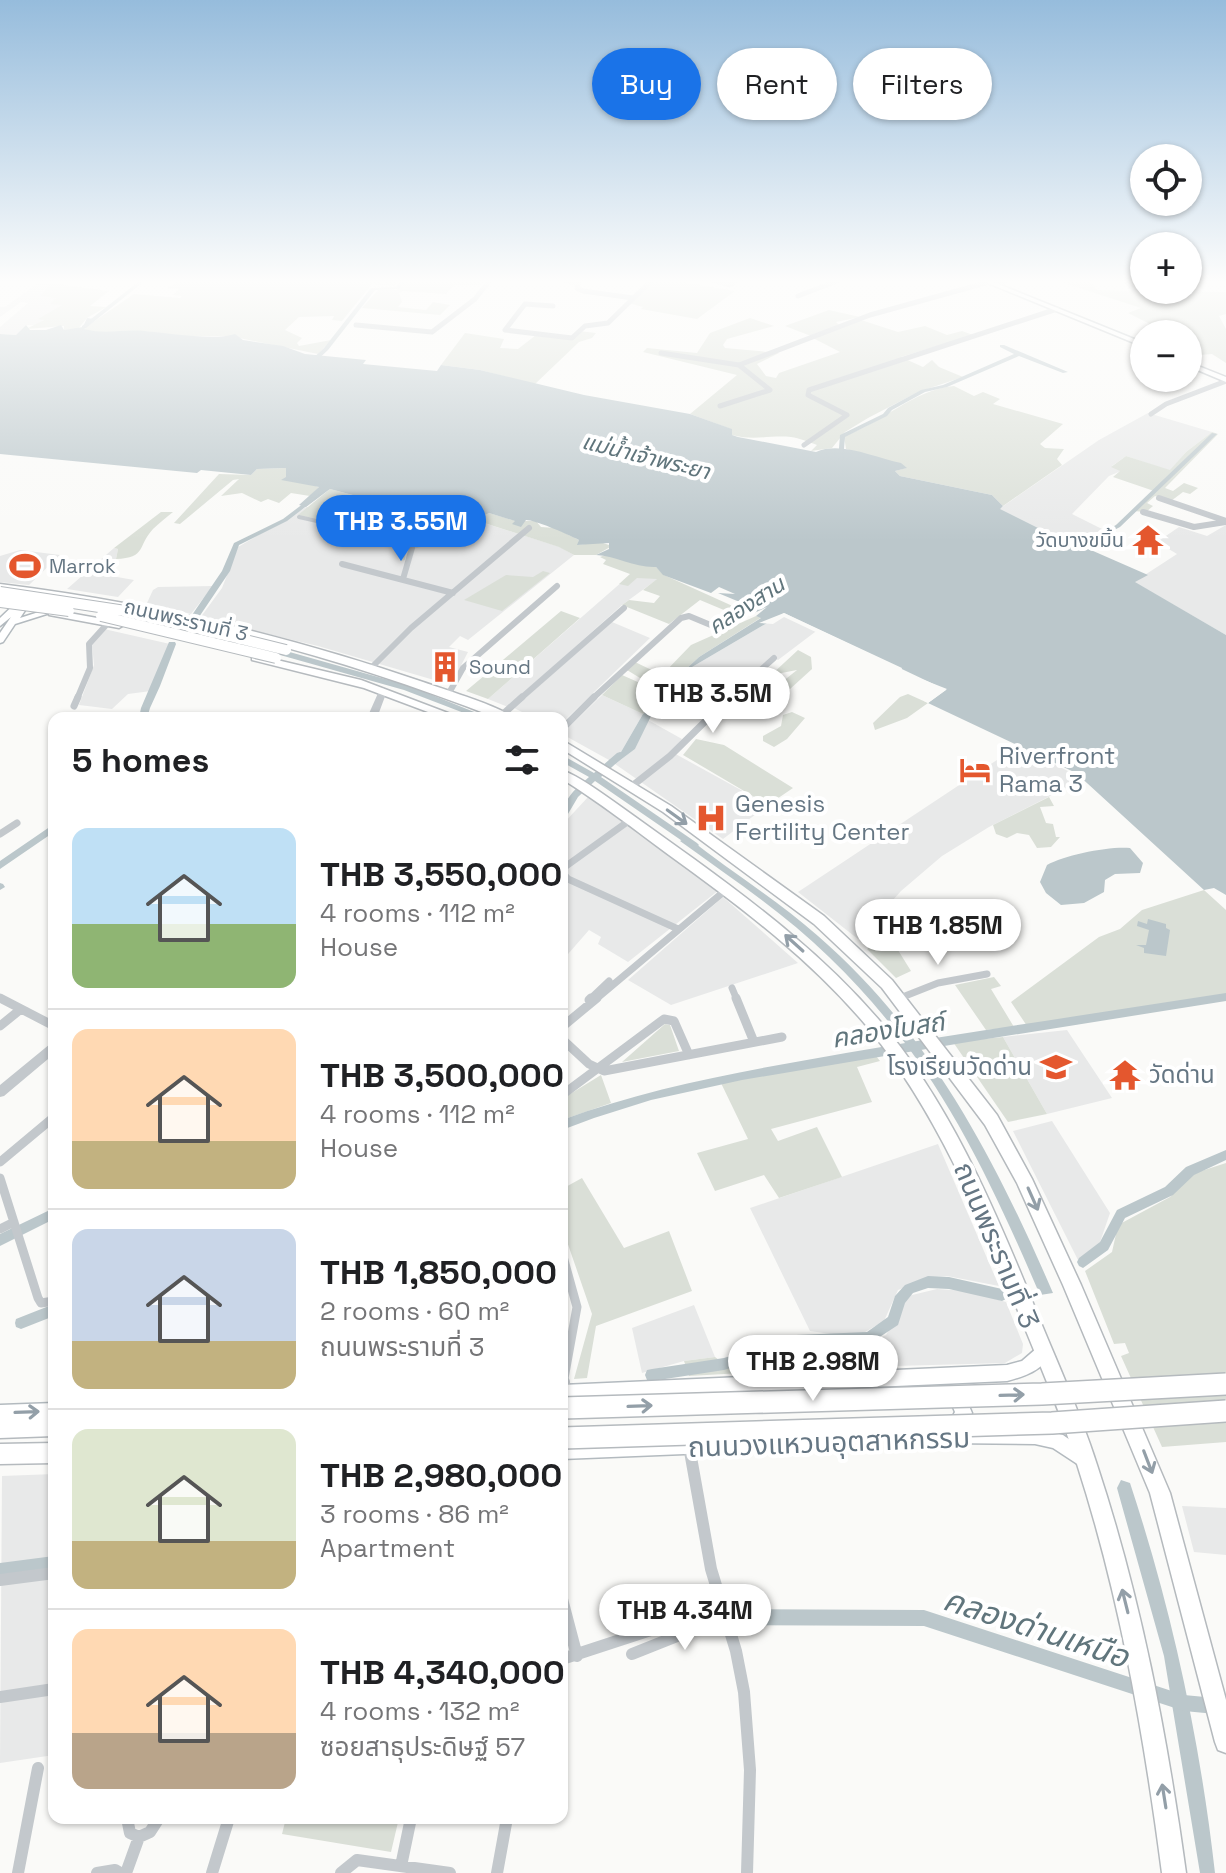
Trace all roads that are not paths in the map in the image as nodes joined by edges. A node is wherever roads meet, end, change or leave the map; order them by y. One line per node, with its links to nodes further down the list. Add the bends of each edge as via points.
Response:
1 (741, 366): 5 (street, via 770,390)
2 (881, 366): 7 (street, via 809,390 808,395 847,415)
3 (1202, 370): 4 (main road)
4 (1226, 381): 6 (street)
5 (720, 406)
6 (1151, 414)
7 (804, 445)
8 (1159, 498): 12 (street)
9 (353, 501): 13 (street)
10 (1143, 512): 12 (street, via 1193,529)
11 (299, 517): 13 (street)
12 (1226, 522)
13 (328, 523): 15 (street)
14 (529, 528): 21 (street)
15 (368, 536)
16 (412, 548): 18 (street)
17 (342, 564): 18 (street)
18 (403, 579): 21 (street)
19 (557, 586): 37 (street, via 463,668)
20 (0, 589): 23 (main road, ถนนพระรามที่ 3); 32 (main road, ถนนพระรามที่ 3, bridge, via 132,612)
21 (453, 593): 34 (street)
22 (97, 600): 23 (main road, ถนนพระรามที่ 3); 26 (main road); 34 (main road, ถนนพระรามที่ 3, via 171,614)
23 (26, 601): 24 (main road, ถนนพระรามที่ 3); 27 (main road, ถนนพระรามที่ 3); 29 (main road)
24 (0, 604): 32 (main road, ถนนพระรามที่ 3, bridge, via 102,616)
25 (624, 608): 42 (street)
26 (81, 611): 27 (main road, ถนนพระรามที่ 3); 28 (main road, ถนนพระรามที่ 3)
27 (48, 612): 29 (main road)
28 (108, 623): 35 (main road, ถนนพระรามที่ 3); 38 (street, via 89,644 90,668)
29 (5, 625): 31 (main road)
30 (713, 626): 43 (street, via 681,618)
31 (0, 640)
32 (281, 654): 34 (main road, ถนนพระรามที่ 3); 35 (main road, ถนนพระรามที่ 3)
33 (774, 658): 46 (street, via 737,688 675,754)
34 (369, 668): 37 (main road, ถนนพระรามที่ 3)
35 (364, 685): 36 (main road, ถนนพระรามที่ 3)
36 (383, 691): 39 (street); 40 (main road, ถนนพระรามที่ 3)
37 (449, 693): 41 (main road, ถนนพระรามที่ 3)
38 (74, 706)
39 (374, 712)
40 (439, 712)
41 (493, 712)
42 (510, 712)
43 (568, 723)
44 (568, 747): 46 (main road, ถนนพระรามที่ 3)
45 (568, 778): 47 (main road, ถนนพระรามที่ 3)
46 (632, 786): 58 (main road, ถนนพระรามที่ 3, one-way to 58, via 800,905)
47 (630, 820): 50 (street); 52 (main road, ถนนพระรามที่ 3)
48 (17, 823): 49 (street)
49 (0, 834)
50 (568, 866)
51 (568, 879): 53 (street)
52 (727, 889): 53 (street); 79 (main road, ถนนพระรามที่ 3, one-way to 52, via 982,1200 898,1056 807,955)
53 (678, 929): 54 (street)
54 (638, 963): 59 (street, via 627,965); 61 (street)
55 (987, 974): 58 (street, via 938,983)
56 (732, 988): 65 (street)
57 (0, 998): 60 (street)
58 (900, 998): 108 (main road, ถนนพระรามที่ 3, one-way to 108, via 997,1129 1104,1356 1160,1493)
59 (589, 1000)
60 (21, 1009): 62 (street); 63 (street)
61 (568, 1022)
62 (48, 1023)
63 (0, 1026)
64 (782, 1037): 65 (street)
65 (754, 1042): 68 (street)
66 (568, 1044): 69 (street)
67 (48, 1052): 71 (street)
68 (689, 1055): 69 (street); 69 (street, via 674,1021 664,1019)
69 (598, 1070): 70 (street)
70 (568, 1091)
71 (0, 1092)
72 (48, 1122): 73 (street)
73 (0, 1162)
74 (0, 1178): 76 (street)
75 (0, 1229): 76 (street)
76 (16, 1229): 78 (street, via 38,1298)
77 (568, 1275): 80 (street, via 577,1307)
78 (48, 1302)
79 (1043, 1353): 81 (main road, via 1026,1368 1007,1373); 98 (main road, ถนนพระรามที่ 3)
80 (568, 1359)
81 (928, 1378): 83 (main road); 90 (main road, via 947,1385 964,1413 959,1426)
82 (1226, 1384): 84 (main road, ถนนวงแหวนอุตสาหกรรม, one-way to 82, bridge)
83 (568, 1393)
84 (568, 1408)
85 (48, 1411): 87 (main road, one-way to 85)
86 (1226, 1411): 91 (main road, ถนนวงแหวนอุตสาหกรรม, bridge, via 1052,1423)
87 (0, 1413)
88 (48, 1426): 89 (main road)
89 (0, 1428)
90 (945, 1435): 92 (main road, ถนนวงแหวนอุตสาหกรรม); 98 (main road, ถนนวงแหวนอุตสาหกรรม, via 1035,1436 1057,1441)
91 (568, 1438)
92 (689, 1446): 93 (main road, ถนนวงแหวนอุตสาหกรรม); 101 (street)
93 (568, 1451)
94 (48, 1453): 95 (main road)
95 (0, 1454)
96 (0, 1462): 97 (main road)
97 (48, 1462)
98 (1087, 1463): 125 (main road, ถนนพระรามที่ 3, one-way to 98, via 1142,1677)
99 (48, 1574): 100 (street)
100 (0, 1580)
101 (723, 1612): 103 (street); 104 (street); 124 (street, via 740,1666 748,1721)
102 (568, 1622): 104 (street)
103 (632, 1654)
104 (577, 1656): 105 (street)
105 (568, 1658)
106 (48, 1690): 107 (street)
107 (0, 1697)
108 (1224, 1735)
109 (38, 1768): 117 (street)
110 (127, 1824): 115 (street)
111 (155, 1824): 115 (street)
112 (227, 1824): 120 (street)
113 (410, 1824): 116 (street)
114 (506, 1824): 123 (street)
115 (139, 1837): 119 (street)
116 (401, 1866): 121 (street, via 357,1860); 122 (street)
117 (18, 1873)
118 (97, 1873): 119 (street)
119 (123, 1873)
120 (212, 1873)
121 (341, 1873)
122 (450, 1873)
123 (497, 1873)
124 (747, 1873)
125 (1174, 1873)

